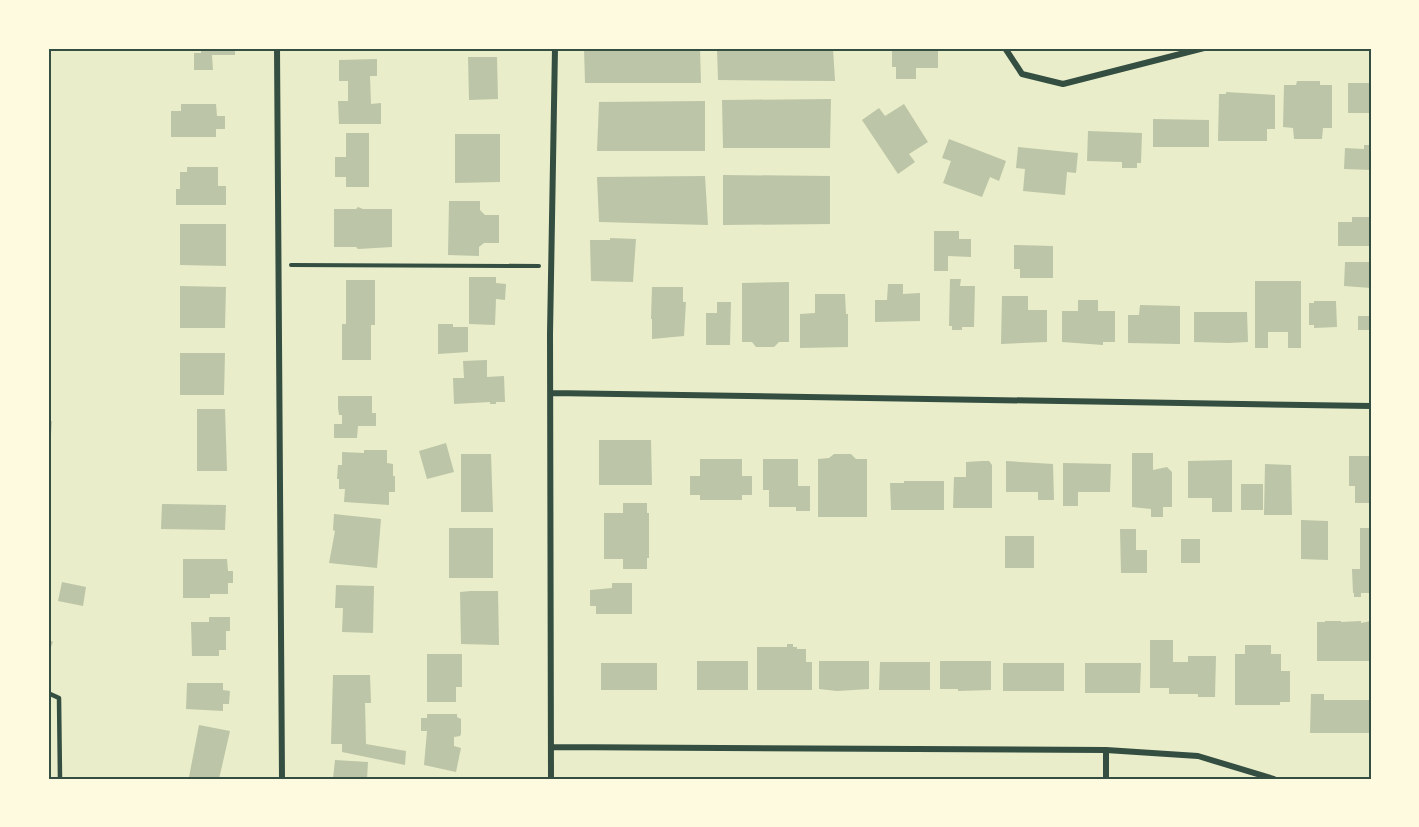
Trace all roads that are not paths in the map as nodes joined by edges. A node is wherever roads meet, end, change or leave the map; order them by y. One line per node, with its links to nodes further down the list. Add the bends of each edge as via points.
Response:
1 (277, 48): 11 (street)
2 (555, 48): 5 (street)
3 (1005, 48): 4 (street, via 1022,74 1063,84)
4 (1204, 48)
5 (552, 393): 6 (street); 8 (street)
6 (1371, 406)
7 (48, 693): 10 (lane, via 59,698)
8 (551, 747): 9 (street); 12 (street)
9 (1106, 750): 13 (street); 14 (street, via 1198,756)
10 (60, 779)
11 (282, 779)
12 (551, 779)
13 (1106, 779)
14 (1274, 779)

